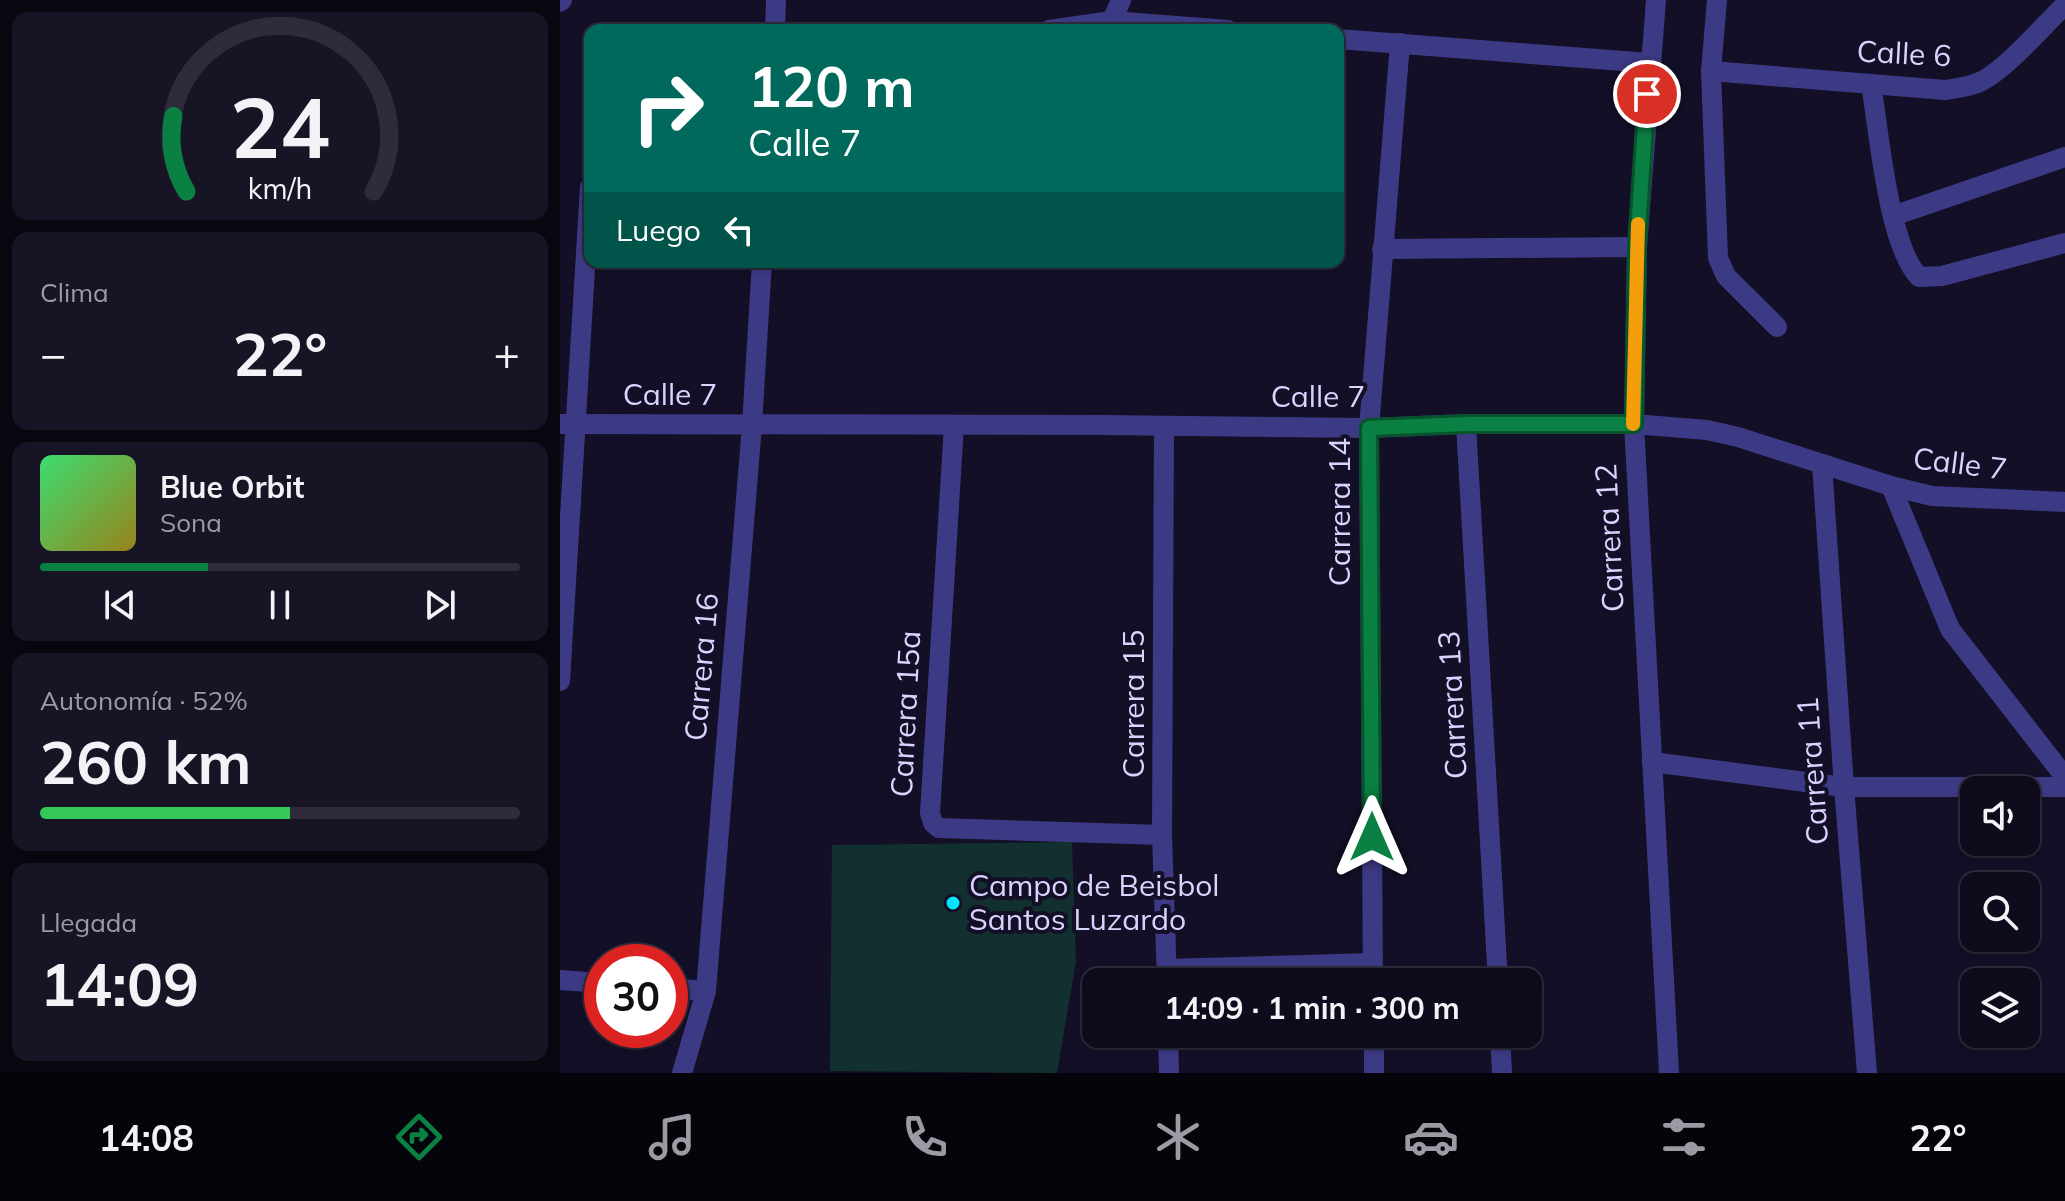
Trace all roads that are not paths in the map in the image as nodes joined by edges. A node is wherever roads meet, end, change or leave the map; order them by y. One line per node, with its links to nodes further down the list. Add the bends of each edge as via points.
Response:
1 (776, 0): 7 (street)
2 (1121, 0): 6 (street)
3 (1656, 0): 12 (street, Carrera 12)
4 (1717, 0): 13 (street)
5 (2065, 5): 14 (street, Calle 6, via 2006,62 1967,87)
6 (1112, 21): 8 (street); 9 (street)
7 (775, 24)
8 (1091, 24)
9 (1151, 24)
10 (1344, 39): 11 (street)
11 (1400, 43): 12 (street); 19 (street, Carrera 14)
12 (1649, 63): 18 (street, Carrera 12)
13 (1711, 71): 14 (street, Calle 6); 22 (street, via 1718,258 1726,276)
14 (1871, 84): 16 (street)
15 (2065, 157): 16 (street)
16 (1893, 216): 17 (street, via 1911,269 1919,277 1942,276)
17 (2065, 243)
18 (1637, 247): 19 (street); 25 (street, Carrera 12)
19 (1382, 249): 29 (street, Carrera 14)
20 (584, 255): 23 (street)
21 (762, 268): 26 (street, Carrera 16)
22 (1777, 327)
23 (569, 424): 26 (street, Calle 7); 33 (street)
24 (1466, 424): 25 (street, Calle 7); 29 (street, Calle 7); 41 (street, Carrera 13)
25 (1634, 424): 30 (street, Calle 7, via 1707,430); 34 (street, Carrera 12)
26 (752, 425): 27 (street, Calle 7); 45 (street, Carrera 16)
27 (954, 425): 28 (street, Calle 7); 38 (street, Carrera 15a, via 933,823 939,828)
28 (1164, 426): 29 (street, Calle 7); 38 (street, Carrera 15)
29 (1369, 428): 40 (street, Carrera 14)
30 (1822, 464): 31 (street, Calle 7); 36 (street, Carrera 11)
31 (1891, 486): 32 (street, Calle 7, via 1932,496); 35 (street, via 1950,629)
32 (2065, 502)
33 (560, 681)
34 (1652, 762): 36 (street); 53 (street, Carrera 12)
35 (2065, 777)
36 (1844, 787): 37 (street); 54 (street, Carrera 11)
37 (2065, 787)
38 (1162, 835): 39 (street, Carrera 15)
39 (1167, 968)
40 (1373, 968)
41 (1497, 968)
42 (560, 980): 43 (street)
43 (584, 982)
44 (688, 990): 45 (street)
45 (706, 991): 49 (street, Carrera 16)
46 (1168, 1048): 50 (street)
47 (1374, 1048): 51 (street)
48 (1501, 1048): 52 (street)
49 (682, 1073)
50 (1169, 1073)
51 (1374, 1073)
52 (1502, 1073)
53 (1669, 1073)
54 (1867, 1073)

